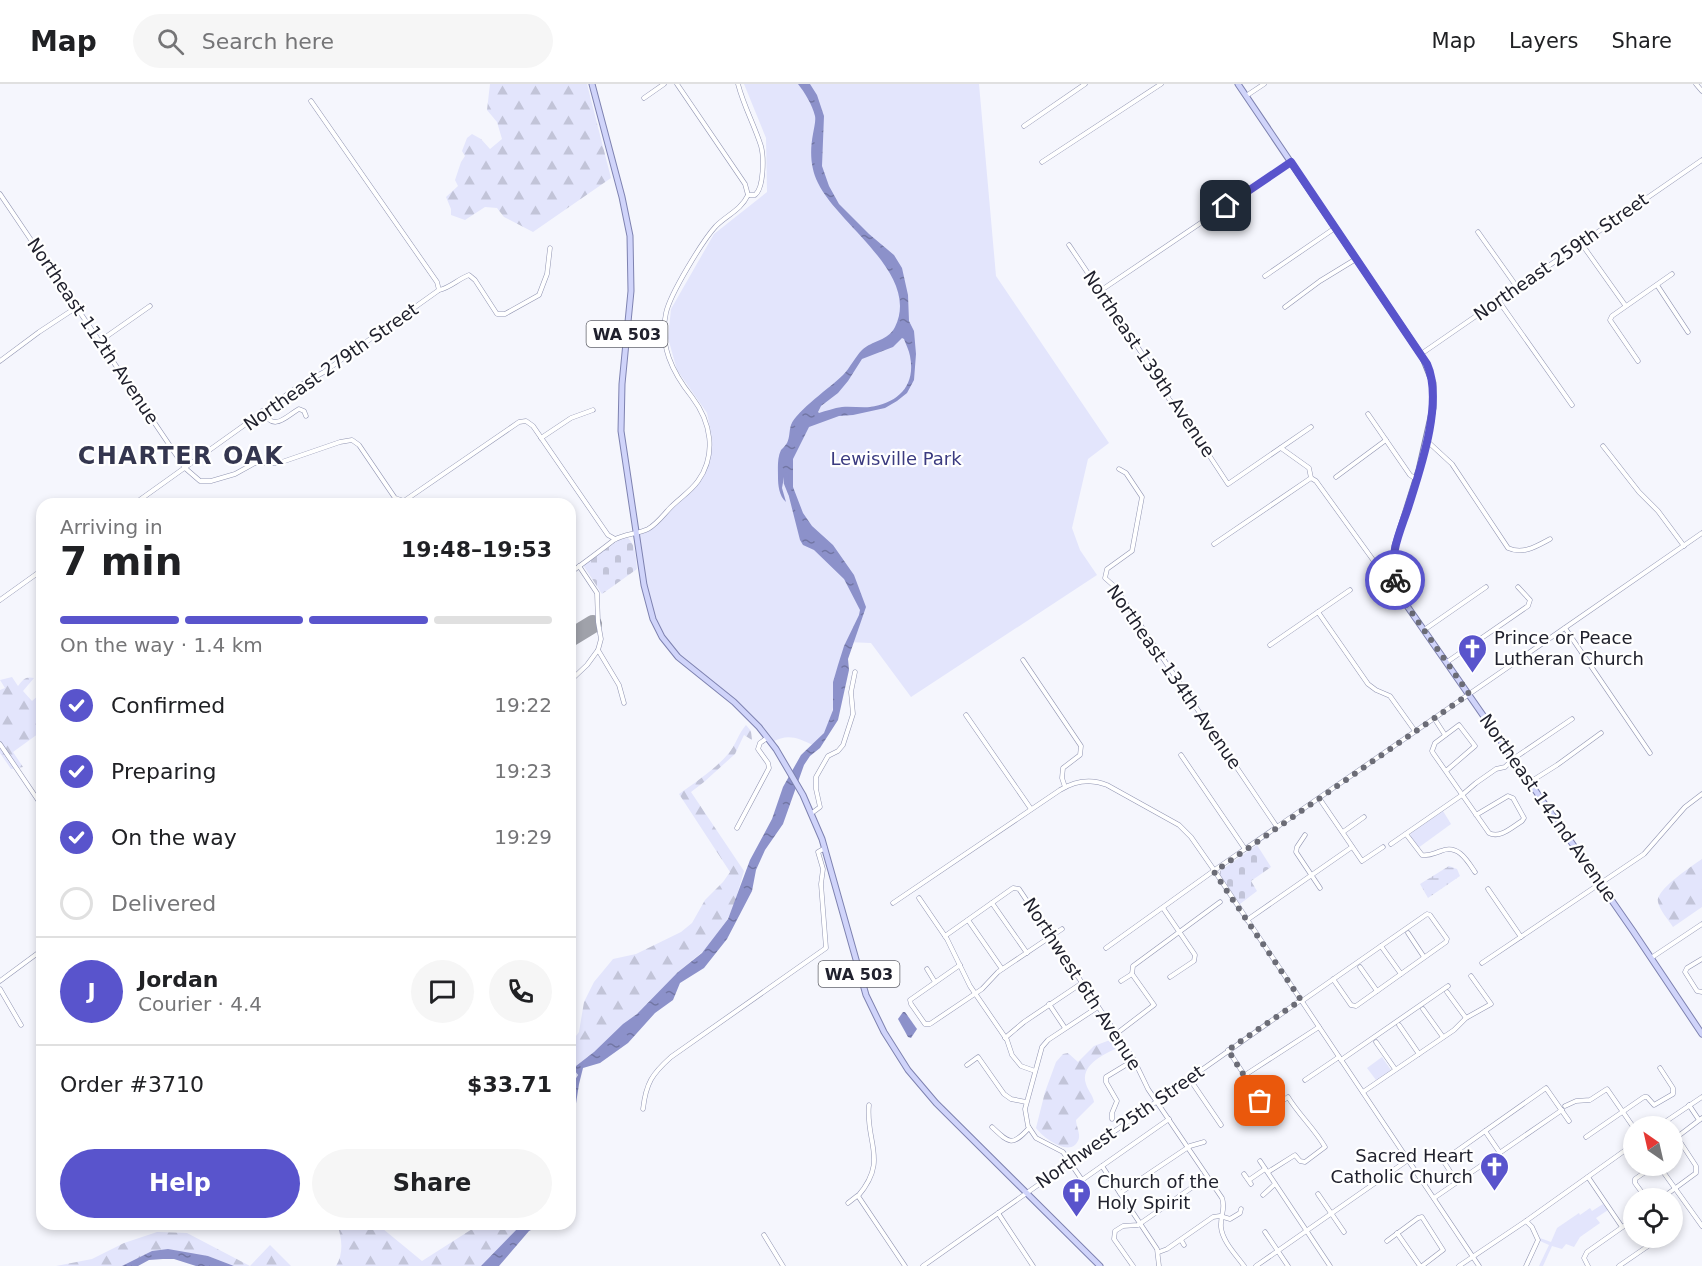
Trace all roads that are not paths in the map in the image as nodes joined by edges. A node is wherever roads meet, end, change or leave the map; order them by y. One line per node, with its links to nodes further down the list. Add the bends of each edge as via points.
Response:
1 (592, 84): 61 (main road, WA 503, via 630,236 632,291 621,420)
2 (664, 84): 12 (street)
3 (677, 84): 19 (street)
4 (738, 84): 19 (street, via 763,162 760,190)
5 (1085, 84): 14 (street)
6 (1161, 84): 16 (street)
7 (1238, 84): 11 (main road)
8 (1264, 84): 11 (street)
9 (1696, 84): 10 (street)
10 (1702, 91)
11 (1246, 96): 17 (main road)
12 (644, 98)
13 (310, 101): 30 (street)
14 (1024, 126)
15 (1702, 160): 22 (street, Northeast 259th Street)
16 (1042, 162)
17 (1291, 162): 20 (main road); 31 (street)
18 (0, 194): 35 (street, Northeast 112th Avenue)
19 (748, 195): 61 (street, via 705,240 670,299 664,328 673,370 706,421 711,437 709,452 698,481 651,527)
20 (1335, 228): 25 (main road); 27 (street)
21 (1478, 232): 29 (street)
22 (1581, 243): 29 (street, Northeast 259th Street); 33 (street)
23 (1069, 245): 31 (street, Northeast 139th Avenue)
24 (550, 248): 30 (street, Northeast 279th Street, via 547,274 539,295 505,314 497,314 469,275)
25 (1356, 259): 36 (street); 39 (main road)
26 (1672, 274): 28 (street)
27 (1265, 276)
28 (1657, 285): 33 (street); 37 (street)
29 (1517, 287): 32 (street, Northeast 259th Street)
30 (439, 290): 44 (street, Northeast 279th Street)
31 (1100, 292): 52 (street, Northeast 139th Avenue, via 1228,484)
32 (1498, 300): 39 (street, Northeast 259th Street); 42 (street)
33 (1624, 305): 41 (street, via 1610,320)
34 (150, 306): 38 (street)
35 (77, 307): 38 (street, Northeast 112th Avenue); 40 (street)
36 (1285, 307)
37 (1689, 332)
38 (100, 341): 53 (street, Northeast 112th Avenue)
39 (1421, 355): 50 (main road, via 1430,372 1434,393)
40 (0, 361)
41 (1638, 361)
42 (1572, 405)
43 (593, 410): 48 (street, via 571,418)
44 (262, 411): 46 (street, via 272,423 289,417 297,409); 53 (street, Northeast 279th Street)
45 (1368, 414): 49 (street)
46 (306, 416)
47 (1311, 427): 52 (street)
48 (542, 438): 60 (street, via 524,421); 63 (street, via 608,535)
49 (1386, 440): 55 (street); 57 (street)
50 (1426, 441): 57 (main road); 64 (street, via 1452,464 1508,548 1525,550)
51 (1603, 446): 66 (street)
52 (1281, 448): 56 (street, Northeast 142nd Avenue, via 1310,468)
53 (185, 468): 58 (street, Northeast 279th Street); 59 (street, via 200,480 211,481 255,463 279,463 352,440)
54 (1119, 469): 108 (street, Northeast 134th Avenue, via 1142,497 1132,551 1107,569 1106,578)
55 (1336, 477)
56 (1311, 478): 65 (street); 70 (street, Northeast 142nd Avenue, via 1384,575)
57 (1417, 480): 70 (main road, via 1395,546 1393,571)
58 (142, 498)
59 (395, 498)
60 (410, 498)
61 (636, 533): 63 (street); 92 (main road, WA 503, via 648,608 662,637 683,662 735,702)
62 (1702, 533): 66 (street)
63 (615, 539): 67 (street)
64 (1550, 539)
65 (1214, 544)
66 (1684, 546): 76 (street)
67 (579, 566): 68 (street); 79 (street, via 597,593 601,639)
68 (576, 568)
69 (36, 574): 74 (street)
70 (1397, 586): 77 (main road, Northeast 142nd Avenue)
71 (1486, 587): 77 (street)
72 (1518, 587): 81 (street, via 1530,600 1528,606)
73 (1350, 590): 75 (street)
74 (0, 600)
75 (1318, 612): 78 (street); 89 (street, via 1368,684 1390,696)
76 (1565, 628): 84 (street); 94 (street)
77 (1424, 630): 81 (main road, Northeast 142nd Avenue)
78 (1270, 645)
79 (598, 650): 83 (street); 85 (street, via 619,685)
80 (1023, 660): 99 (street, via 1081,746 1080,755 1063,768)
81 (1447, 662): 84 (main road, Northeast 142nd Avenue)
82 (855, 672): 105 (street, via 851,692 853,714 843,745 828,756 819,770 815,784 820,807)
83 (576, 676)
84 (1469, 694): 87 (street); 96 (main road, Northeast 142nd Avenue)
85 (624, 703)
86 (966, 715): 104 (street)
87 (1434, 718): 89 (street); 91 (street)
88 (1572, 719): 96 (street)
89 (1415, 731): 103 (street)
90 (1601, 732): 98 (street)
91 (1445, 735): 97 (street, via 1432,749); 97 (street, via 1458,725 1474,746)
92 (767, 737): 105 (main road, WA 503); 109 (street, via 758,749 769,768)
93 (0, 744): 102 (street)
94 (1650, 753)
95 (1181, 755): 117 (street)
96 (1514, 759): 98 (main road, Northeast 142nd Avenue); 101 (street)
97 (1446, 771): 101 (street)
98 (1530, 782): 121 (main road, Northeast 142nd Avenue)
99 (1065, 787): 104 (street); 118 (street, via 1084,781 1107,785 1176,823)
100 (1702, 794): 121 (street, via 1685,807 1644,854)
101 (1462, 795): 106 (street); 111 (street)
102 (36, 797)
103 (1319, 798): 108 (street); 110 (street)
104 (1031, 809): 126 (street)
105 (812, 813): 116 (main road, WA 503)
106 (1476, 815): 106 (street, via 1494,836 1524,818 1510,796)
107 (1364, 817): 110 (street)
108 (1277, 826): 117 (street)
109 (737, 828)
110 (1342, 833): 114 (street)
111 (1406, 834): 113 (street); 119 (street, via 1422,855 1445,849 1458,851)
112 (1305, 835): 120 (street, via 1296,851)
113 (1391, 844)
114 (1352, 847): 115 (street, via 1362,861); 120 (street)
115 (1383, 847)
116 (825, 848): 197 (street, via 818,852 823,869 826,948 671,1057 652,1076); 227 (main road, WA 503, via 862,984 888,1040 930,1097)
117 (1245, 849): 118 (street)
118 (1214, 872): 128 (street); 130 (street)
119 (1475, 872)
120 (1311, 875): 122 (street); 130 (street)
121 (1600, 883): 137 (street); 143 (main road, Northeast 142nd Avenue)
122 (1320, 888)
123 (1488, 889): 137 (street)
124 (919, 898): 135 (street)
125 (1220, 902): 133 (street)
126 (893, 903)
127 (992, 903): 129 (street); 136 (street, Northwest 6th Avenue, via 1018,888); 140 (street)
128 (1162, 908): 133 (street); 139 (street)
129 (968, 920): 135 (street); 149 (street)
130 (1247, 920): 165 (street)
131 (1702, 924): 143 (street)
132 (1062, 929): 136 (street)
133 (1179, 932): 150 (street, via 1133,966); 153 (street, via 1196,958)
134 (1408, 933): 142 (street)
135 (945, 936): 146 (street)
136 (1051, 936): 140 (street); 158 (street, Northwest 6th Avenue)
137 (1521, 937): 145 (street)
138 (1381, 946): 142 (street, Northwest 25th Street, via 1429,914 1447,939); 151 (street); 154 (street, Northwest 25th Street)
139 (1106, 948)
140 (1027, 953): 149 (street)
141 (36, 954): 155 (street)
142 (1424, 957): 151 (street)
143 (1651, 958): 174 (main road, Northeast 142nd Avenue)
144 (1702, 958): 163 (street, via 1685,971)
145 (1482, 963)
146 (960, 964): 157 (street); 164 (street)
147 (1360, 967): 161 (street)
148 (927, 969): 157 (street)
149 (1002, 969): 164 (street)
150 (1132, 974): 156 (street); 175 (street, via 1154,1005)
151 (1401, 974): 161 (street)
152 (1471, 976): 169 (street, via 1491,1004)
153 (1170, 978)
154 (1333, 979): 161 (street, via 1353,1006); 165 (street, Northwest 25th Street)
155 (0, 981)
156 (1121, 981)
157 (935, 982): 164 (street, via 910,1001 927,1025)
158 (1082, 983): 166 (street); 167 (street, Northwest 6th Avenue)
159 (1448, 987): 181 (street)
160 (0, 989): 170 (street)
161 (1377, 991)
162 (1447, 992): 169 (street)
163 (1701, 992)
164 (975, 994): 177 (street)
165 (1301, 1000): 172 (street); 179 (street, Northwest 25th Street)
166 (1049, 1004): 173 (street); 177 (street)
167 (1098, 1007): 173 (street); 175 (street, Northwest 6th Avenue)
168 (1423, 1009): 176 (street)
169 (1466, 1018): 176 (street)
170 (21, 1025)
171 (1399, 1025): 180 (street)
172 (1318, 1027): 181 (street); 187 (street)
173 (1065, 1028): 186 (street, via 1043,1045)
174 (1701, 1030)
175 (1116, 1034): 182 (street, Northwest 6th Avenue)
176 (1443, 1037): 180 (street)
177 (1005, 1038): 186 (street, via 1018,1064)
178 (1376, 1042): 185 (street)
179 (1228, 1050): 187 (street); 188 (street, Northwest 25th Street)
180 (1419, 1054): 185 (street)
181 (1340, 1058): 189 (street); 190 (street)
182 (1134, 1060): 192 (street, Northwest 6th Avenue); 201 (street, via 1105,1078 1117,1101)
183 (967, 1065): 193 (street, via 978,1057 1004,1094)
184 (1660, 1068): 198 (street, via 1674,1091 1654,1105 1646,1097)
185 (1395, 1069): 190 (street)
186 (1035, 1071): 193 (street)
187 (1245, 1076): 218 (street, via 1268,1109 1288,1097 1324,1147 1302,1162 1294,1155)
188 (1189, 1078): 192 (street, Northwest 25th Street); 205 (street)
189 (1305, 1080)
190 (1363, 1092): 214 (street)
191 (1702, 1097): 195 (street)
192 (1156, 1100): 202 (street, Northwest 6th Avenue); 216 (street, Northwest 25th Street)
193 (1026, 1102): 207 (street, via 1024,1111)
194 (868, 1105): 231 (street, via 875,1160)
195 (1689, 1105): 200 (street); 203 (street)
196 (1563, 1108): 198 (street, via 1576,1101 1590,1100 1607,1089); 204 (street); 208 (street, via 1547,1088); 212 (street)
197 (643, 1109)
198 (1622, 1112): 199 (street); 209 (street)
199 (1625, 1116)
200 (1673, 1116)
201 (1112, 1119)
202 (1169, 1119): 211 (street, Northwest 6th Avenue); 217 (street)
203 (1701, 1119): 226 (street, via 1677,1137 1697,1172)
204 (1569, 1121)
205 (1221, 1125)
206 (992, 1127): 207 (street, via 1013,1142)
207 (1029, 1128): 216 (street, via 1036,1138 1061,1151)
208 (1485, 1131): 212 (street); 223 (street, via 1443,1161)
209 (1586, 1137)
210 (1204, 1142): 211 (street)
211 (1188, 1148): 221 (street, Northwest 6th Avenue); 228 (street)
212 (1500, 1153): 223 (street)
213 (1623, 1153): 222 (street)
214 (1408, 1160): 232 (street); 237 (street)
215 (1260, 1161): 218 (street)
216 (1070, 1162): 217 (street, via 1082,1180); 227 (street, Northwest 25th Street)
217 (1102, 1166): 228 (street)
218 (1266, 1171): 219 (street, via 1250,1182); 224 (street)
219 (1244, 1173)
220 (1640, 1176): 225 (street, via 1635,1180)
221 (1208, 1177): 238 (street, Northwest 6th Avenue, via 1223,1201); 239 (street)
222 (1589, 1179): 240 (street); 242 (street)
223 (1457, 1182): 232 (street)
224 (1275, 1184): 230 (street); 243 (street)
225 (1640, 1188)
226 (1677, 1188)
227 (1027, 1193): 236 (street, Northwest 25th Street); 259 (main road, WA 503)
228 (1120, 1193): 239 (street)
229 (1318, 1194): 237 (street)
230 (1263, 1195)
231 (858, 1196): 234 (street); 256 (street)
232 (1434, 1198): 254 (street)
233 (1683, 1199): 241 (street)
234 (849, 1203)
235 (1242, 1209): 238 (street, via 1230,1219)
236 (998, 1214): 257 (street, Northwest 25th Street); 258 (street)
237 (1331, 1214): 243 (street); 245 (street)
238 (1223, 1218): 248 (street, via 1213,1217); 262 (street, Northwest 6th Avenue, via 1223,1235)
239 (1140, 1223): 253 (street); 260 (street, via 1120,1227 1114,1234)
240 (1529, 1224): 254 (street); 269 (street, via 1538,1240)
241 (1702, 1226)
242 (1622, 1227): 270 (street, via 1586,1253 1584,1260)
243 (1307, 1230): 252 (street); 265 (street)
244 (1265, 1232): 252 (street)
245 (1344, 1232)
246 (1397, 1233): 249 (street); 266 (street); 266 (street, via 1421,1217 1443,1250)
247 (764, 1235): 255 (street)
248 (1181, 1240): 250 (street); 253 (street)
249 (1387, 1241)
250 (1184, 1245)
251 (1645, 1248): 271 (street)
252 (1278, 1251): 263 (street); 264 (street)
253 (1159, 1252): 261 (street)
254 (1472, 1257): 267 (street); 268 (street)
255 (783, 1266)
256 (905, 1266)
257 (923, 1266)
258 (1034, 1266)
259 (1100, 1266)
260 (1132, 1266)
261 (1159, 1266)
262 (1244, 1266)
263 (1256, 1266)
264 (1288, 1266)
265 (1330, 1266)
266 (1421, 1266)
267 (1459, 1266)
268 (1479, 1266)
269 (1526, 1266)
270 (1588, 1266)
271 (1619, 1266)

